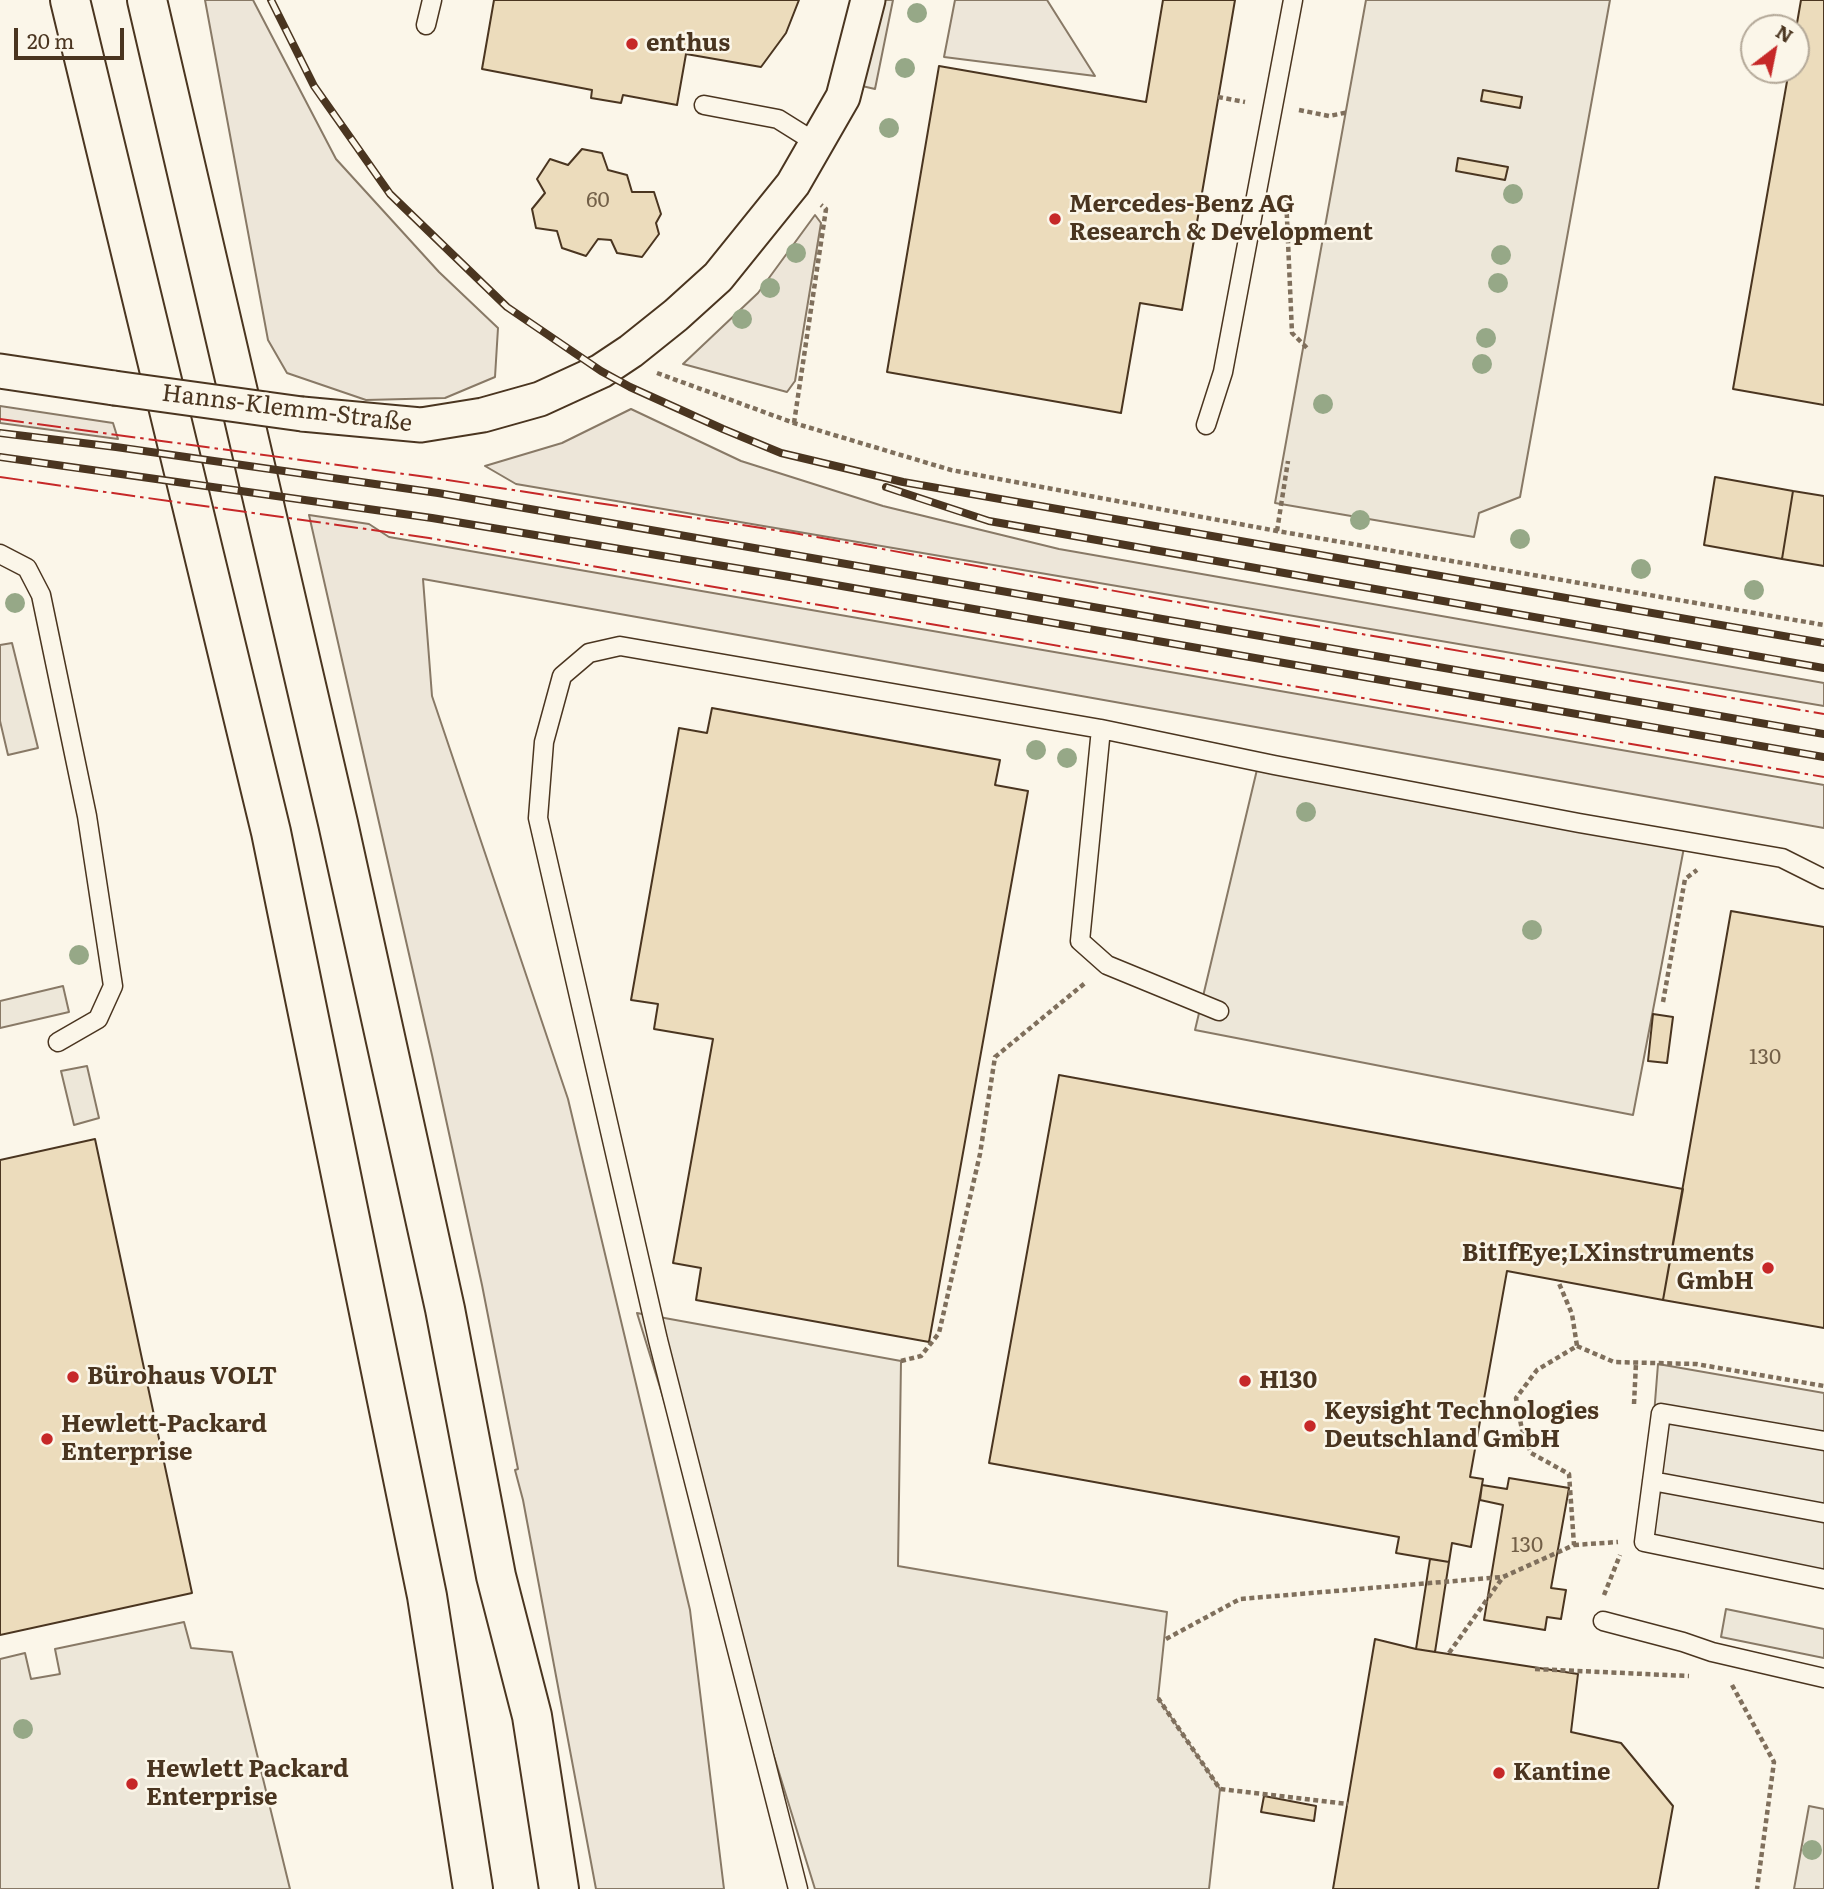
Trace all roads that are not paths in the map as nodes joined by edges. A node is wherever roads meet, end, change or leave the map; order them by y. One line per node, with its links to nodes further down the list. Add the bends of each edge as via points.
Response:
1 (70, 0): 22 (highway, via 271,832 427,1596)
2 (147, 0): 23 (highway, via 430,1241 496,1576 532,1716)
3 (432, 0): 6 (lane)
4 (868, 0): 8 (street, Hanns-Klemm-Straße, via 843,97)
5 (1293, 0): 10 (lane, via 1223,372)
6 (426, 24)
7 (705, 105): 8 (lane, via 778,119)
8 (818, 144): 9 (street, Hanns-Klemm-Straße, bridge, via 793,184 718,277 631,351 601,371 540,399 421,425 302,414)
9 (0, 371)
10 (1206, 425)
11 (0, 554): 15 (lane, via 27,568 41,595 87,816 113,986 98,1019)
12 (1101, 729): 13 (lane, via 1782,858); 14 (lane, via 1080,941 1107,965); 24 (lane, via 620,646 589,653 562,676 544,742 538,818 659,1340)
13 (1824, 879)
14 (1219, 1011)
15 (58, 1042)
16 (1824, 1441): 17 (lane, via 1661,1413)
17 (1652, 1482): 18 (lane); 19 (lane, via 1644,1542)
18 (1824, 1513)
19 (1824, 1579)
20 (1603, 1621): 21 (lane)
21 (1824, 1678)
22 (473, 1889)
23 (559, 1889)
24 (798, 1889)

